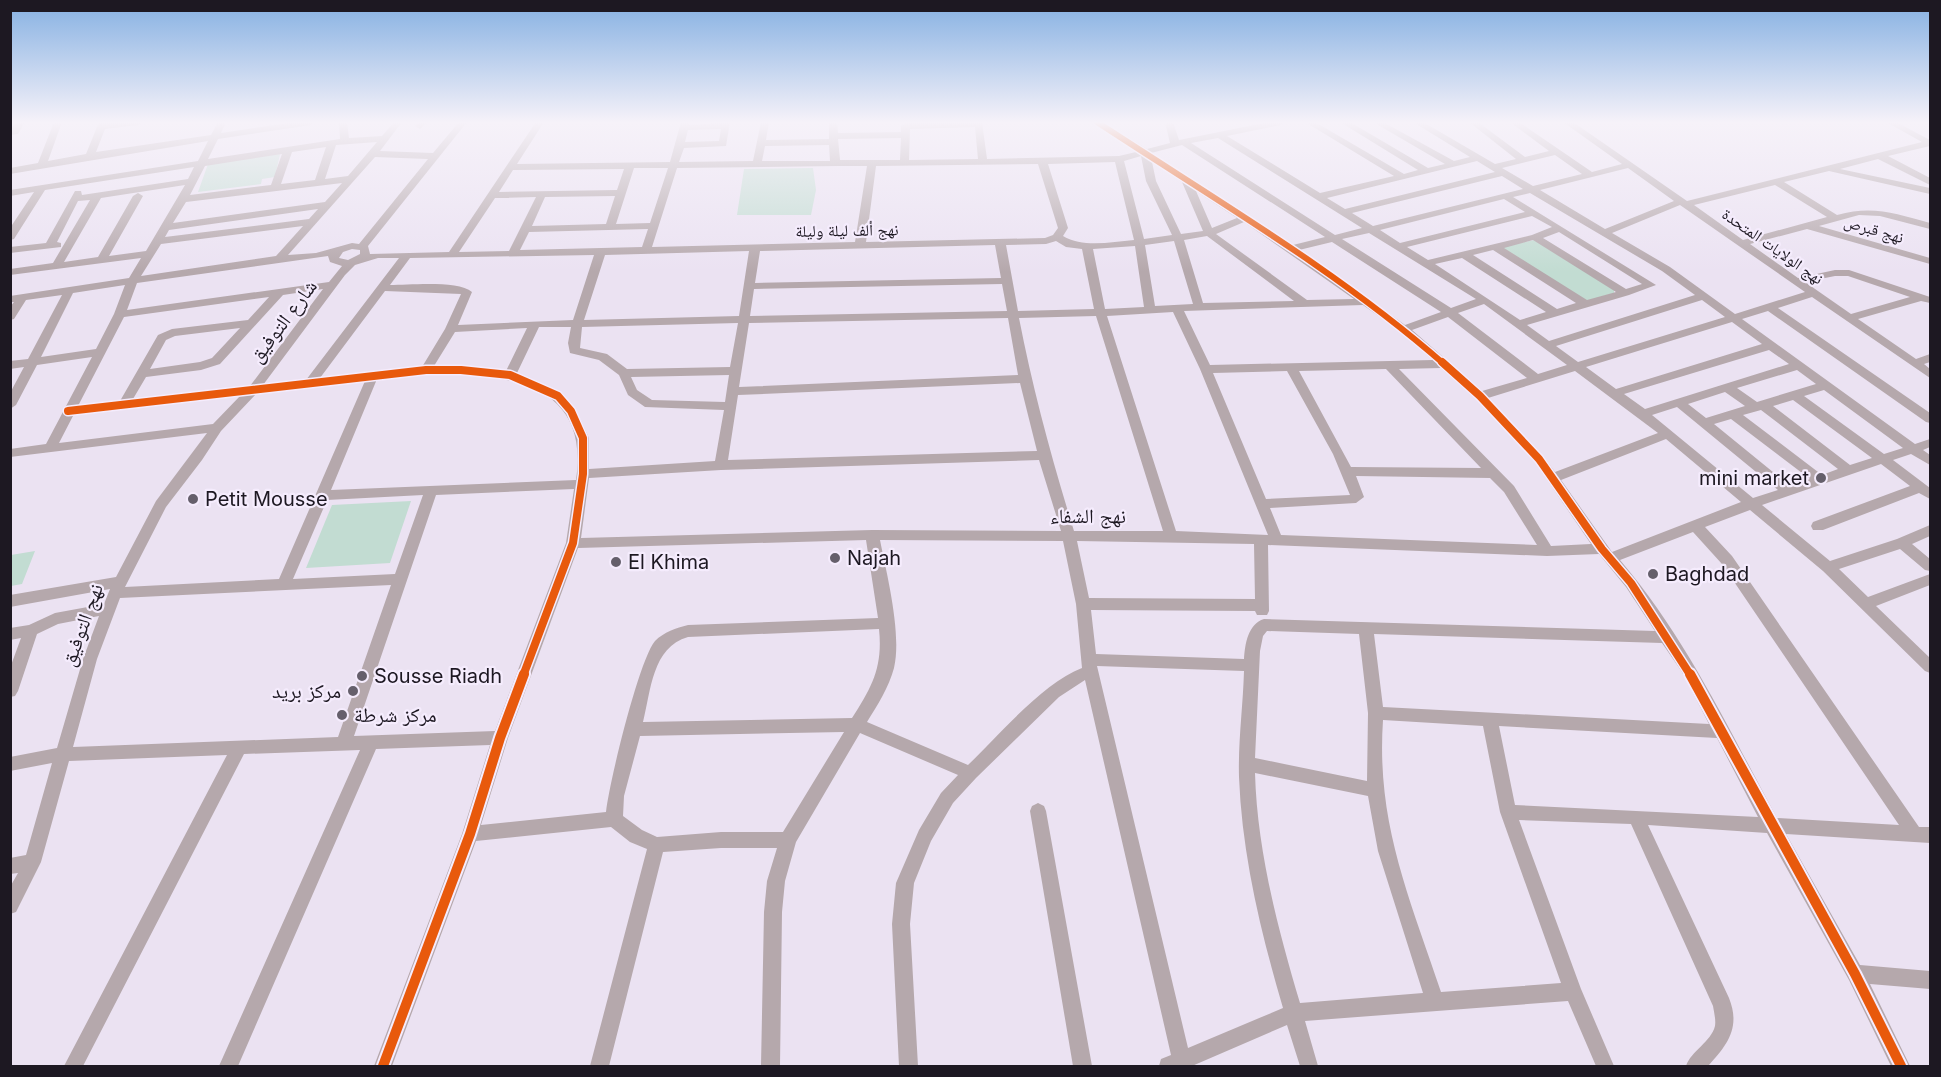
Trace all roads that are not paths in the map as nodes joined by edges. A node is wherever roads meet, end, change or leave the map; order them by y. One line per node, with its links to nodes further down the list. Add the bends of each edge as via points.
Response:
1 (139, 172): 31 (street)
2 (198, 172): 32 (street)
3 (280, 172): 36 (street)
4 (323, 172): 33 (street)
5 (356, 172): 29 (street)
6 (422, 172): 68 (street, شارع التوفيق)
7 (509, 172): 44 (street)
8 (628, 172): 42 (street)
9 (670, 172): 58 (street)
10 (871, 172): 80 (street)
11 (1046, 172): 70 (street, via 1063,228)
12 (1122, 172): 77 (street)
13 (1149, 172): 72 (street)
14 (1174, 172): 34 (street)
15 (1226, 172): 73 (street)
16 (1279, 172): 48 (street)
17 (1395, 172): 28 (street)
18 (1416, 172): 28 (street)
19 (1492, 172): 53 (street)
20 (1504, 172): 39 (street)
21 (1586, 172): 27 (street)
22 (1601, 172): 27 (street)
23 (1641, 172): 51 (street, نهج الولايات المتحدة)
24 (1816, 172): 35 (street)
25 (1844, 172): 38 (street)
26 (1911, 172): 30 (street)
27 (1590, 175): 39 (street)
28 (1401, 176): 48 (street)
29 (349, 179): 33 (street); 52 (street)
30 (1926, 180): 38 (street)
31 (85, 181): 37 (street); 49 (street)
32 (193, 181): 45 (street); 50 (street)
33 (320, 182): 36 (street)
34 (1187, 182): 56 (street); 67 (street)
35 (1777, 182): 51 (street); 55 (street)
36 (276, 186): 50 (street)
37 (42, 188): 41 (street); 69 (street)
38 (1916, 188): 40 (street)
39 (1532, 189): 47 (street); 66 (street)
40 (1930, 191)
41 (10, 193)
42 (621, 193): 43 (street); 62 (street)
43 (542, 194): 44 (street); 64 (street)
44 (494, 195): 94 (street)
45 (97, 196): 49 (street); 76 (street)
46 (138, 196): 97 (street)
47 (1505, 196): 54 (street); 65 (street)
48 (1318, 197): 53 (street)
49 (75, 199): 79 (street)
50 (183, 199): 61 (street)
51 (1684, 202): 66 (street); 78 (street, نهج الولايات المتحدة)
52 (327, 205): 57 (street); 61 (street)
53 (1344, 212): 65 (street)
54 (1533, 213): 63 (street); 82 (street)
55 (1834, 217): 59 (street); 60 (street, via 1868,212)
56 (1243, 219): 67 (street); 85 (street)
57 (312, 222): 74 (street); 96 (street)
58 (652, 226): 62 (street); 87 (street)
59 (1809, 226): 78 (street); 98 (street, نهج قبرص)
60 (1930, 226)
61 (166, 227): 74 (street)
62 (610, 227): 64 (street)
63 (1560, 228): 71 (street); 107 (street)
64 (526, 229): 91 (street)
65 (1374, 230): 73 (street); 82 (street)
66 (1605, 232): 102 (street)
67 (1209, 233): 72 (street); 119 (street)
68 (373, 235): 92 (street, شارع التوفيق); 95 (street, شارع التوفيق)
69 (10, 237)
70 (1057, 237): 75 (street, نهج ألف ليلة وليلة, via 1046,241); 81 (street, via 1070,245)
71 (1535, 237): 83 (street); 112 (street)
72 (1178, 238): 77 (street); 121 (street)
73 (1332, 238): 85 (street); 126 (street)
74 (158, 241): 90 (street)
75 (1000, 242): 80 (street, نهج ألف ليلة وليلة); 103 (street)
76 (71, 243): 79 (street); 100 (street)
77 (1140, 243): 81 (street); 124 (street)
78 (1742, 243): 104 (street, نهج الولايات المتحدة)
79 (50, 245): 86 (street)
80 (860, 245): 84 (street, نهج ألف ليلة وليلة)
81 (1087, 246): 125 (street)
82 (1400, 246): 99 (street)
83 (1494, 246): 89 (street); 120 (street)
84 (755, 248): 87 (street, نهج ألف ليلة وليلة); 108 (street)
85 (1291, 249): 118 (street)
86 (10, 250)
87 (646, 250): 88 (street, نهج ألف ليلة وليلة)
88 (601, 251): 91 (street, نهج ألف ليلة وليلة); 136 (street)
89 (1462, 253): 99 (street); 128 (street)
90 (149, 254): 97 (street); 105 (street)
91 (513, 254): 94 (street, نهج ألف ليلة وليلة)
92 (360, 255): 93 (street, نهج ألف ليلة وليلة); 95 (street, شارع التوفيق); 95 (street, نهج ألف ليلة وليلة)
93 (407, 255): 94 (street, نهج ألف ليلة وليلة); 109 (street)
94 (452, 255)
95 (339, 258): 96 (street, نهج ألف ليلة وليلة); 106 (street, شارع التوفيق)
96 (279, 259): 105 (street, نهج ألف ليلة وليلة)
97 (101, 261): 100 (street)
98 (1930, 261)
99 (1427, 263): 117 (street)
100 (56, 267): 101 (street)
101 (10, 272)
102 (1678, 278): 107 (street); 114 (street)
103 (1006, 281): 108 (street); 127 (street)
104 (1797, 281): 113 (street, نهج الولايات المتحدة); 116 (street, via 1849,273)
105 (132, 282): 110 (street, نهج ألف ليلة وليلة); 129 (street)
106 (332, 285): 111 (street); 165 (street, شارع التوفيق)
107 (1651, 285): 112 (street)
108 (750, 286): 133 (street)
109 (382, 288): 138 (street, via 466,291); 162 (street)
110 (69, 289): 115 (street, نهج ألف ليلة وليلة); 144 (street)
111 (280, 292): 129 (street); 134 (street)
112 (1625, 293): 120 (street)
113 (1814, 293): 122 (street); 132 (street, نهج الولايات المتحدة)
114 (1705, 296): 131 (street); 140 (street)
115 (16, 298): 130 (street)
116 (1926, 298): 132 (street)
117 (1485, 300): 126 (street); 137 (street)
118 (1367, 302): 119 (street); 139 (street)
119 (1305, 304): 121 (street)
120 (1585, 304): 128 (street)
121 (1199, 307): 123 (street)
122 (1770, 307): 131 (street); 178 (street)
123 (1177, 309): 124 (street); 152 (street)
124 (1150, 311): 125 (street)
125 (1100, 312): 127 (street); 207 (street)
126 (1449, 312): 139 (street); 161 (street)
127 (1013, 313): 133 (street); 160 (street)
128 (1555, 313): 137 (street)
129 (120, 315): 142 (street)
130 (10, 317)
131 (1737, 318): 141 (street); 150 (street)
132 (1849, 318): 145 (street, نهج الولايات المتحدة)
133 (744, 321): 136 (street); 154 (street)
134 (253, 323): 156 (street, via 213,363); 156 (street, via 165,336)
135 (535, 324): 136 (street); 138 (street); 158 (street)
136 (578, 324): 155 (street, via 574,350 603,357)
137 (1518, 324): 140 (street)
138 (451, 329): 153 (street)
139 (1404, 329): 146 (street)
140 (1547, 345): 150 (street)
141 (1772, 345): 149 (street); 167 (street)
142 (100, 352): 144 (street); 175 (street)
143 (1930, 358): 145 (street)
144 (32, 362): 147 (street); 171 (street)
145 (1915, 363): 157 (street, نهج الولايات المتحدة)
146 (1445, 364): 148 (street); 169 (street)
147 (10, 365)
148 (1389, 365): 151 (street); 192 (street)
149 (1799, 365): 163 (street); 164 (street)
150 (1578, 366): 161 (street); 167 (street)
151 (1291, 367): 152 (street); 191 (street)
152 (1206, 369): 201 (street)
153 (426, 370): 158 (street); 159 (street)
154 (735, 371): 155 (street); 166 (street)
155 (624, 373): 173 (street, via 632,392 649,404)
156 (142, 374): 172 (street)
157 (1930, 374)
158 (510, 375): 194 (street, via 558,396 571,411 583,438)
159 (373, 376): 162 (street); 199 (street)
160 (1025, 379): 166 (street); 186 (street)
161 (1536, 379): 169 (street)
162 (311, 382): 165 (street)
163 (1827, 385): 168 (street); 184 (street)
164 (1727, 387): 170 (street); 174 (street)
165 (253, 390): 172 (street); 180 (street, نهج التوفيق)
166 (733, 391): 173 (street)
167 (1615, 393): 176 (street)
168 (1793, 394): 174 (street); 187 (street)
169 (1480, 396): 193 (street)
170 (1679, 403): 176 (street); 179 (street)
171 (10, 405)
172 (124, 405): 175 (street)
173 (731, 406): 189 (street)
174 (1759, 406): 177 (street); 190 (street)
175 (68, 411): 183 (street)
176 (1643, 414): 181 (street)
177 (1733, 414): 179 (street); 195 (street)
178 (1930, 419)
179 (1704, 423): 197 (street)
180 (217, 428): 183 (street); 219 (street, نهج التوفيق, via 161,504)
181 (1667, 434): 193 (street); 200 (street)
182 (1930, 443): 184 (street, نهج الشفاء)
183 (51, 447): 185 (street)
184 (1914, 449): 187 (street, نهج الشفاء); 188 (street)
185 (10, 453)
186 (1044, 455): 189 (street); 206 (street)
187 (1880, 459): 190 (street, نهج الشفاء); 198 (street)
188 (1930, 460)
189 (721, 465): 194 (street)
190 (1848, 470): 195 (street, نهج الشفاء)
191 (1347, 471): 192 (street); 201 (street, via 1357,492 1351,500)
192 (1491, 473): 212 (street, via 1509,489)
193 (1553, 478): 213 (street)
194 (582, 479): 196 (street); 210 (street)
195 (1820, 480): 197 (street, نهج الشفاء)
196 (430, 490): 199 (street); 216 (street)
197 (1788, 491): 200 (street, نهج الشفاء)
198 (1925, 491): 203 (street)
199 (322, 495): 218 (street)
200 (1753, 503): 202 (street, نهج الشفاء); 215 (street)
201 (1263, 504): 209 (street)
202 (1696, 526): 213 (street, نهج الشفاء); 255 (street, via 1727,560)
203 (1818, 526)
204 (1930, 530): 211 (street)
205 (872, 535): 206 (street, نهج الشفاء); 210 (street, نهج الشفاء); 225 (street)
206 (1069, 535): 207 (street, نهج الشفاء); 221 (street)
207 (1171, 536): 208 (street, نهج الشفاء)
208 (1261, 540): 209 (street, نهج الشفاء); 223 (street)
209 (1277, 541): 212 (street, نهج الشفاء)
210 (573, 543): 240 (street)
211 (1902, 543): 214 (street); 215 (street)
212 (1547, 551): 213 (street, نهج الشفاء)
213 (1606, 554): 230 (street, via 1631,583)
214 (1930, 566)
215 (1828, 567): 222 (street)
216 (399, 579): 218 (street); 241 (street)
217 (1930, 579): 222 (street)
218 (284, 584): 219 (street)
219 (118, 587): 220 (street); 224 (street, نهج التوفيق)
220 (10, 601)
221 (1083, 604): 223 (street); 231 (street)
222 (1865, 604): 233 (street)
223 (1262, 605): 226 (street)
224 (110, 608): 228 (street, via 55,619); 244 (street, نهج التوفيق, via 90,659)
225 (886, 623): 237 (street, via 886,670); 238 (street, via 688,631 673,635 658,645)
226 (1264, 625): 227 (street); 232 (street, via 1256,636)
227 (1366, 629): 230 (street); 235 (street)
228 (31, 630): 229 (street); 234 (street)
229 (10, 634)
230 (1666, 638): 239 (street)
231 (1090, 665): 232 (street); 247 (street, via 1054,692); 266 (street)
232 (1253, 665): 246 (street)
233 (1930, 667)
234 (10, 691)
235 (1376, 713): 236 (street); 248 (street)
236 (1490, 720): 239 (street); 250 (street)
237 (857, 725): 238 (street); 247 (street); 256 (street)
238 (632, 729): 252 (street)
239 (1723, 732): 253 (street)
240 (500, 738): 242 (street); 254 (street)
241 (344, 742): 242 (street); 243 (street)
242 (371, 742): 268 (street)
243 (240, 746): 244 (street); 267 (street)
244 (62, 754): 245 (street); 258 (street, نهج التوفيق)
245 (10, 764)
246 (1248, 764): 248 (street); 265 (street, via 1255,854)
247 (970, 774): 272 (street, via 946,798 905,883 902,924)
248 (1377, 790): 264 (street, via 1385,850)
249 (1038, 811): 273 (street)
250 (1508, 813): 251 (street); 263 (street)
251 (1636, 817): 253 (street); 276 (street, via 1722,1005 1725,1025 1718,1041)
252 (614, 819): 254 (street); 257 (street)
253 (1771, 824): 255 (street); 261 (street)
254 (470, 834): 269 (street)
255 (1923, 835)
256 (788, 840): 257 (street); 271 (street, via 776,881 773,912)
257 (656, 845): 270 (street)
258 (32, 862): 259 (street); 260 (street, نهج التوفيق)
259 (10, 867)
260 (10, 906)
261 (1856, 974): 262 (street); 277 (street)
262 (1930, 980)
263 (1573, 991): 264 (street); 275 (street)
264 (1435, 1001): 265 (street)
265 (1293, 1013): 266 (street); 274 (street)
266 (1178, 1065)
267 (73, 1066)
268 (228, 1066)
269 (383, 1066)
270 (599, 1066)
271 (771, 1066)
272 (909, 1066)
273 (1083, 1066)
274 (1309, 1066)
275 (1605, 1066)
276 (1695, 1066)
277 (1901, 1066)

